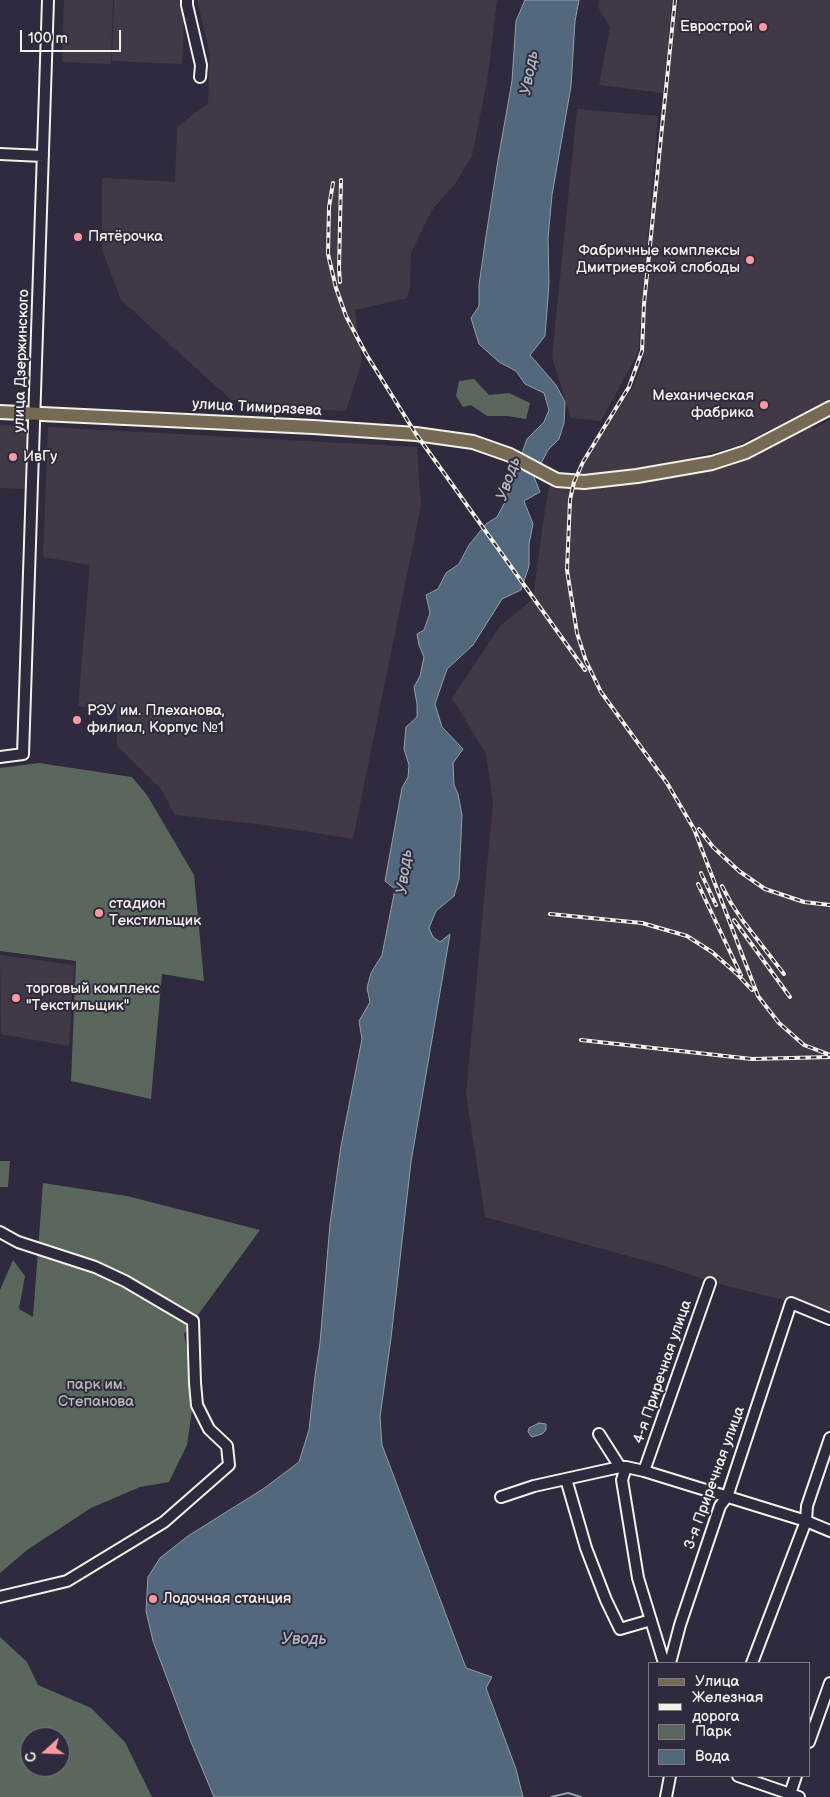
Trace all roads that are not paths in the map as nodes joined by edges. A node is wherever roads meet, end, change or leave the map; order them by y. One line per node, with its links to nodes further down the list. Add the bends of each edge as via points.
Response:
1 (48, 0): 5 (street, улица Дзержинского)
2 (187, 0): 3 (street, via 201,65)
3 (200, 77)
4 (0, 154): 5 (street)
5 (43, 156): 8 (street, улица Дзержинского)
6 (830, 408): 8 (main road, улица Тимирязева, via 746,452 712,463 584,482 557,480 510,455 473,442 384,431)
7 (0, 412): 8 (main road, улица Тимирязева)
8 (35, 414): 9 (street, улица Дзержинского, via 23,754)
9 (0, 757)
10 (0, 1232): 22 (street, via 18,1242 95,1267 193,1321 197,1405 209,1429 227,1446 229,1465 164,1522 67,1581)
11 (710, 1283): 16 (street, 4-я Приречная улица)
12 (830, 1319): 18 (street, 3-я Приречная улица, via 791,1303)
13 (600, 1434): 15 (street)
14 (830, 1438): 20 (street, via 807,1506)
15 (623, 1467): 16 (street); 17 (street); 23 (street, via 622,1480 638,1578)
16 (644, 1470): 18 (street)
17 (566, 1479): 19 (street); 23 (street, via 586,1548 620,1629)
18 (727, 1496): 20 (street); 25 (street, 3-я Приречная улица, via 720,1506)
19 (501, 1497)
20 (806, 1521): 21 (street); 26 (street)
21 (830, 1531)
22 (0, 1598)
23 (651, 1620): 24 (street)
24 (664, 1662)
25 (670, 1662)
26 (752, 1662)
27 (830, 1683): 28 (street)
28 (810, 1739)
29 (670, 1777): 33 (street)
30 (741, 1777): 32 (street)
31 (796, 1777): 32 (street)
32 (793, 1796)
33 (666, 1797)

